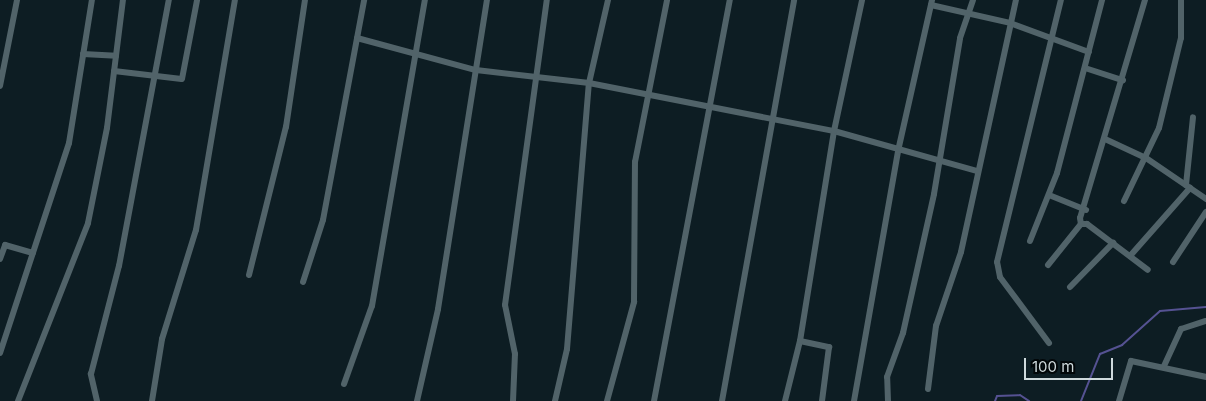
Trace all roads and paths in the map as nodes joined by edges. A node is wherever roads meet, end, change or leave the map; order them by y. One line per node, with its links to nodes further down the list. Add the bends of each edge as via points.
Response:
1 (16, 0): 39 (street)
2 (92, 0): 29 (street)
3 (123, 0): 31 (street)
4 (169, 0): 35 (street)
5 (197, 0): 35 (street, via 182,79)
6 (235, 0): 78 (street, via 196,230 162,340)
7 (305, 0): 65 (street, via 286,127)
8 (364, 0): 26 (street)
9 (425, 0): 30 (street)
10 (487, 0): 33 (street)
11 (547, 0): 36 (street)
12 (608, 0): 38 (street)
13 (667, 0): 40 (street)
14 (730, 0): 41 (street)
15 (794, 0): 43 (street)
16 (861, 0): 44 (street)
17 (973, 0): 24 (street)
18 (1016, 0): 25 (street)
19 (1061, 0): 27 (street)
20 (1102, 0): 28 (street)
21 (1145, 0): 37 (street)
22 (1180, 0): 47 (street, via 1181,38 1160,128)
23 (931, 3): 24 (street); 46 (street)
24 (970, 13): 25 (street); 48 (street, via 960,38)
25 (1010, 23): 27 (street); 49 (street)
26 (357, 38): 30 (street); 66 (street, via 323,220)
27 (1050, 38): 28 (street); 70 (street, via 997,268)
28 (1089, 52): 32 (street)
29 (83, 54): 31 (street); 59 (street, via 69,143)
30 (416, 55): 33 (street); 74 (street, via 372,306)
31 (116, 56): 34 (street)
32 (1085, 68): 37 (street); 51 (street)
33 (476, 70): 36 (street); 79 (street, via 438,309)
34 (114, 71): 35 (street); 76 (street, via 88,223)
35 (155, 77): 77 (street, via 119,266 91,374)
36 (534, 77): 38 (street); 80 (street, via 505,305 515,354)
37 (1123, 80): 45 (street)
38 (589, 83): 40 (street); 81 (street, via 567,350)
39 (0, 86)
40 (646, 95): 41 (street); 82 (street, via 635,162 634,302)
41 (707, 107): 43 (street); 83 (street)
42 (1193, 117): 50 (street)
43 (770, 119): 44 (street); 84 (street)
44 (834, 131): 46 (street); 69 (street)
45 (1105, 139): 47 (street); 54 (street)
46 (898, 151): 48 (street); 87 (street)
47 (1146, 158): 50 (street); 53 (street)
48 (940, 160): 49 (street); 88 (street, via 903,333 887,377)
49 (978, 171): 75 (street, via 961,252 936,326)
50 (1188, 186): 52 (street); 60 (street)
51 (1049, 195): 54 (street); 57 (street)
52 (1206, 199)
53 (1124, 201)
54 (1086, 210): 56 (street)
55 (1206, 212): 62 (street)
56 (1081, 224): 58 (street, via 1087,224); 63 (street)
57 (1030, 241)
58 (1113, 244): 60 (street); 67 (street)
59 (33, 253): 61 (street, via 5,245); 71 (street)
60 (1130, 256): 64 (street)
61 (0, 259)
62 (1173, 262)
63 (1048, 266)
64 (1148, 270)
65 (249, 275)
66 (303, 282)
67 (1070, 286)
68 (1206, 321): 72 (street, via 1181,329)
69 (800, 341): 85 (street); 86 (street, via 829,347)
70 (1049, 343)
71 (0, 353)
72 (1164, 366): 73 (street); 89 (street, via 1131,361)
73 (1206, 377)
74 (344, 384)
75 (928, 389)
76 (18, 401)
77 (97, 401)
78 (152, 401)
79 (417, 401)
80 (513, 401)
81 (555, 401)
82 (607, 401)
83 (654, 401)
84 (722, 401)
85 (784, 401)
86 (822, 401)
87 (854, 401)
88 (888, 401)
89 (1119, 401)

